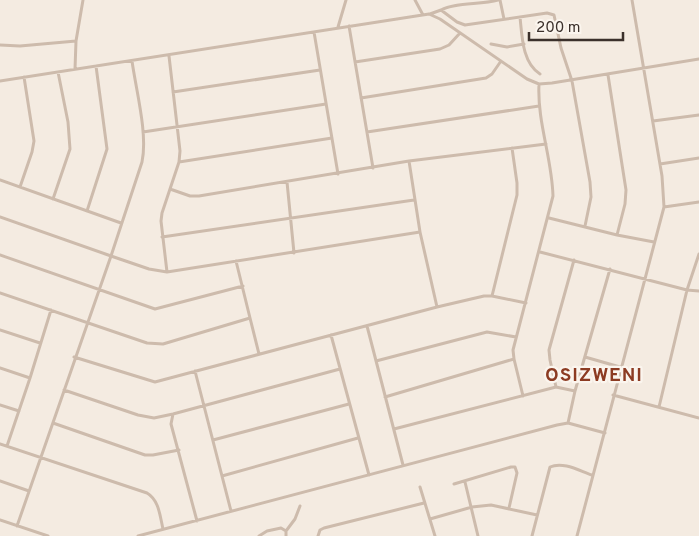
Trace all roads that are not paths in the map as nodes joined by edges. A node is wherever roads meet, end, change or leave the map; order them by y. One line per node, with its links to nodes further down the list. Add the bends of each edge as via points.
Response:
1 (83, 0): 15 (street)
2 (346, 0): 12 (street)
3 (415, 0): 8 (street)
4 (499, 0): 6 (street, via 454,5); 10 (street)
5 (632, 0): 25 (street)
6 (441, 10): 7 (street); 10 (street, via 465,25)
7 (429, 14): 8 (street); 14 (street)
8 (423, 15): 11 (street)
9 (520, 16): 10 (street); 17 (street); 32 (street, via 554,15)
10 (504, 19)
11 (348, 26): 12 (street); 23 (street)
12 (338, 28): 13 (street)
13 (314, 32): 19 (street); 27 (street)
14 (460, 33): 22 (street); 23 (street, via 449,46 440,49)
15 (76, 41): 18 (street); 26 (street)
16 (491, 44): 17 (street, via 508,47)
17 (524, 44): 29 (street, via 532,69)
18 (0, 45)
19 (169, 56): 21 (street); 35 (street)
20 (699, 58): 25 (street)
21 (132, 61): 24 (street); 42 (street)
22 (501, 61): 34 (street); 36 (street, via 486,78)
23 (355, 62): 36 (street)
24 (96, 66): 26 (street); 61 (street, via 107,150)
25 (644, 68): 30 (street); 40 (street)
26 (75, 69): 28 (street)
27 (320, 70): 35 (street); 37 (street)
28 (58, 72): 31 (street); 57 (street, via 70,149)
29 (540, 74)
30 (608, 74): 32 (street); 68 (street, via 626,190 626,204)
31 (24, 77): 33 (street); 55 (street, via 34,141)
32 (572, 80): 34 (street); 66 (street, via 591,197)
33 (0, 81)
34 (538, 84): 38 (street)
35 (173, 92): 41 (street)
36 (361, 98): 43 (street)
37 (326, 104): 41 (street); 44 (street)
38 (539, 106): 43 (street); 45 (street)
39 (699, 114): 40 (street)
40 (653, 121): 50 (street)
41 (178, 126): 42 (street); 49 (street)
42 (143, 132): 65 (street, via 142,162)
43 (367, 132): 51 (street)
44 (332, 138): 49 (street); 52 (street)
45 (546, 144): 46 (street); 64 (street, via 553,184)
46 (512, 148): 48 (street); 86 (street, via 518,195)
47 (699, 158): 50 (street)
48 (409, 161): 51 (street); 58 (street)
49 (179, 162): 56 (street)
50 (660, 164): 60 (street)
51 (373, 168): 52 (street)
52 (338, 174): 54 (street)
53 (0, 180): 55 (street)
54 (287, 182): 56 (street, via 195,196); 63 (street)
55 (20, 187): 57 (street)
56 (170, 189): 69 (street, via 162,213)
57 (53, 199): 61 (street)
58 (414, 200): 63 (street); 67 (street)
59 (699, 202): 60 (street)
60 (664, 207): 70 (street)
61 (87, 211): 65 (street)
62 (0, 218): 75 (street)
63 (290, 218): 69 (street); 72 (street)
64 (549, 218): 66 (street); 71 (street)
65 (121, 223): 75 (street)
66 (585, 226): 68 (street)
67 (420, 232): 72 (street); 88 (street)
68 (617, 235): 70 (street)
69 (162, 237): 79 (street)
70 (654, 242): 80 (street)
71 (540, 252): 76 (street); 87 (street)
72 (294, 253): 77 (street)
73 (699, 254): 83 (street)
74 (0, 255): 82 (street)
75 (111, 256): 79 (street); 82 (street)
76 (574, 260): 78 (street); 107 (street, via 549,350)
77 (236, 261): 79 (street); 81 (street)
78 (610, 269): 80 (street); 99 (street)
79 (167, 272)
80 (644, 278): 83 (street); 102 (street)
81 (242, 286): 82 (street, via 155,309); 90 (street)
82 (98, 290): 91 (street)
83 (687, 290): 84 (street); 116 (street)
84 (699, 291)
85 (0, 293): 89 (street)
86 (492, 296): 87 (street); 88 (street)
87 (526, 303): 95 (street)
88 (438, 307): 92 (street)
89 (51, 310): 91 (street); 96 (street)
90 (250, 318): 91 (street, via 156,345); 97 (street)
91 (86, 322): 98 (street)
92 (367, 326): 94 (street); 101 (street)
93 (0, 330): 96 (street)
94 (331, 335): 97 (street); 104 (street)
95 (516, 337): 100 (street); 101 (street, via 487,332)
96 (40, 343): 106 (street)
97 (259, 354): 105 (street)
98 (74, 356): 105 (street, via 155,382); 108 (street)
99 (585, 357): 102 (street); 109 (street)
100 (514, 359): 111 (street); 112 (street)
101 (376, 361): 112 (street)
102 (621, 367): 110 (street)
103 (0, 368): 106 (street)
104 (340, 369): 113 (street); 115 (street)
105 (195, 371): 115 (street)
106 (30, 378): 117 (street)
107 (556, 387): 109 (street); 111 (street)
108 (64, 390): 119 (street, via 138,416); 121 (street)
109 (575, 391): 122 (street)
110 (613, 395): 116 (street); 125 (street)
111 (523, 396): 124 (street)
112 (386, 397): 124 (street)
113 (348, 404): 126 (street); 127 (street)
114 (0, 405): 117 (street)
115 (204, 406): 118 (street); 127 (street)
116 (659, 407): 120 (street)
117 (19, 411): 129 (street)
118 (173, 414): 119 (street); 123 (street)
119 (163, 417): 123 (street)
120 (699, 417)
121 (53, 423): 130 (street, via 145,455); 131 (street)
122 (568, 423): 125 (street); 132 (street)
123 (171, 424): 130 (street)
124 (394, 429): 132 (street)
125 (604, 433): 134 (street)
126 (358, 438): 133 (street); 135 (street)
127 (213, 440): 135 (street)
128 (0, 444): 129 (street)
129 (7, 446): 131 (street)
130 (179, 450): 149 (street)
131 (41, 458): 140 (street); 151 (street, via 153,496)
132 (403, 466): 133 (street)
133 (369, 475): 145 (street)
134 (592, 475): 146 (street, via 562,465 550,467); 160 (street)
135 (222, 476): 145 (street)
136 (0, 481): 140 (street)
137 (465, 482): 138 (street); 143 (street); 144 (street, via 511,467 517,468)
138 (454, 484)
139 (420, 487): 141 (street)
140 (29, 491): 150 (street)
141 (424, 503): 148 (street); 156 (street, via 324,528)
142 (300, 506): 152 (street)
143 (472, 507): 144 (street, via 493,505); 148 (street); 158 (street)
144 (509, 508): 146 (street)
145 (231, 511): 149 (street)
146 (537, 515): 159 (street)
147 (0, 520): 150 (street)
148 (430, 520): 157 (street)
149 (197, 521): 151 (street)
150 (17, 526): 153 (street)
151 (163, 529): 154 (street)
152 (286, 534): 155 (street, via 277,528)
153 (48, 536)
154 (138, 536)
155 (258, 536)
156 (318, 536)
157 (435, 536)
158 (478, 536)
159 (532, 536)
160 (577, 536)

